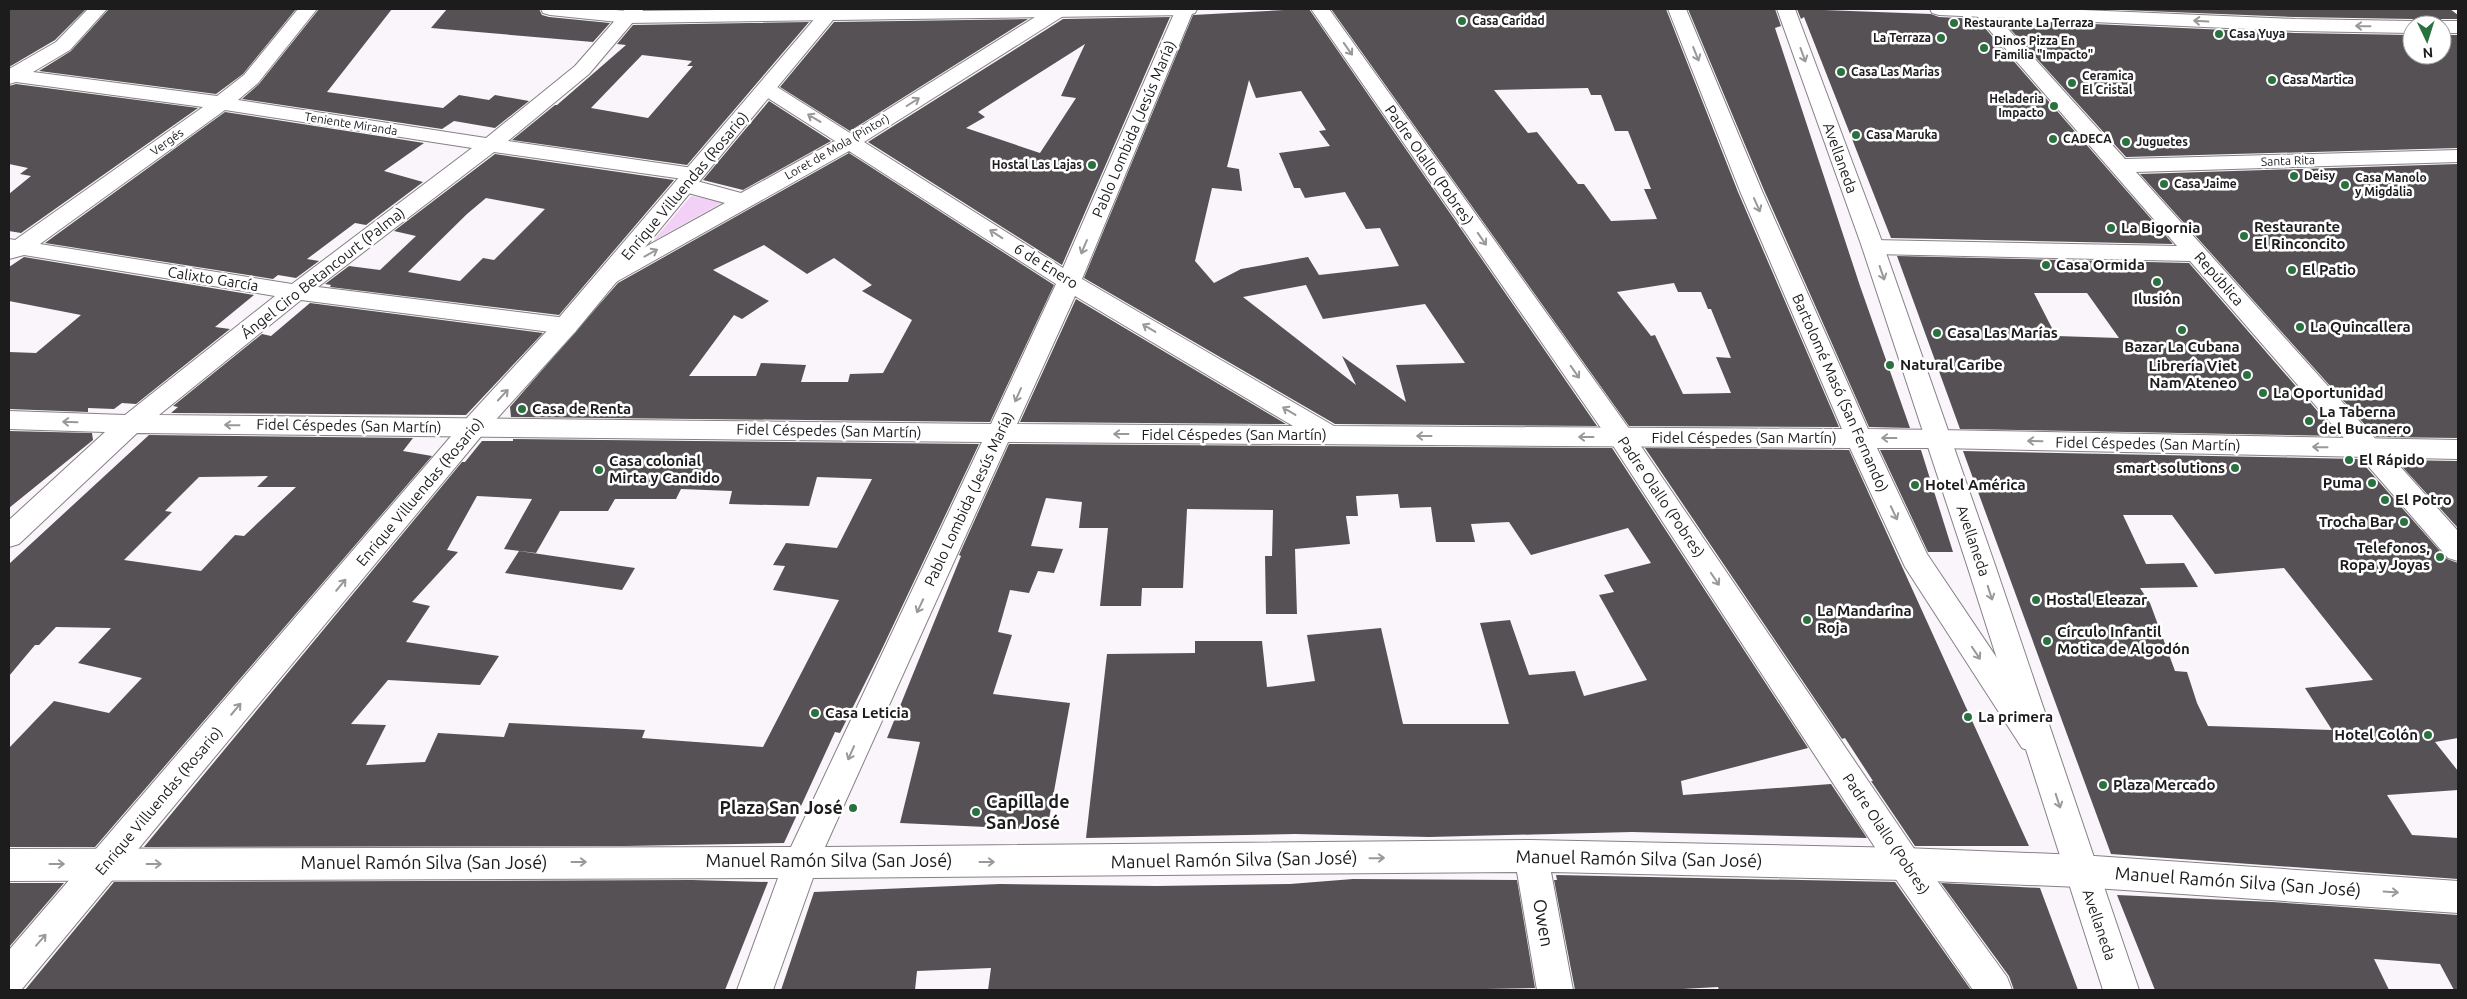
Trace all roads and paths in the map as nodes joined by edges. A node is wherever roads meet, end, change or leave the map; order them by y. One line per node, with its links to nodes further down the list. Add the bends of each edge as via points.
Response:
1 (98, 9): 15 (street, via 63,46)
2 (308, 9): 17 (street, Vergés, via 251,79)
3 (550, 9): 13 (street)
4 (1186, 9): 9 (street); 28 (street, Pablo Lombida (Jesús María), one-way to 28)
5 (1320, 9): 36 (street, Padre Olallo (Pobres), one-way to 36)
6 (1678, 9): 37 (street, Bartolomé Masó (San Fernando), one-way to 37, via 1751,191)
7 (1786, 9): 24 (street, Avellaneda, one-way to 24)
8 (1939, 9): 10 (street)
9 (1060, 10): 11 (street); 18 (street, Loret de Mola (Pintor), one-way to 9)
10 (1980, 10): 12 (street); 21 (street, República)
11 (831, 11): 13 (street); 16 (street, Enrique Villuendas (Rosario))
12 (2030, 11): 14 (street, one-way to 12, via 2295,25)
13 (631, 13): 19 (street, Ángel Ciro Betancourt (Palma), via 582,70)
14 (2402, 27)
15 (10, 76): 17 (street, Teniente Miranda)
16 (767, 89): 18 (street, 6 de Enero, one-way to 16); 22 (street, Enrique Villuendas (Rosario))
17 (221, 103): 19 (street, Teniente Miranda); 25 (street, Vergés)
18 (851, 141): 23 (street, Loret de Mola (Pintor)); 28 (street, 6 de Enero, one-way to 18)
19 (490, 145): 22 (street, Teniente Miranda); 29 (street, Ángel Ciro Betancourt (Palma))
20 (2458, 156): 21 (street, Santa Rita)
21 (2118, 166): 26 (street, República)
22 (689, 180): 23 (street, Teniente Miranda); 27 (street, Enrique Villuendas (Rosario))
23 (744, 201): 27 (street, Loret de Mola (Pintor), one-way to 23)
24 (1873, 247): 26 (street); 38 (street, Avellaneda, one-way to 38)
25 (12, 250): 29 (street, Calixto García)
26 (2196, 254): 39 (street, República)
27 (608, 277): 30 (street, Enrique Villuendas (Rosario))
28 (1069, 282): 34 (street, Pablo Lombida (Jesús María), one-way to 34); 35 (street, 6 de Enero, one-way to 28)
29 (296, 292): 30 (street, Calixto García); 32 (street, Ángel Ciro Betancourt (Palma))
30 (566, 326): 33 (street, Enrique Villuendas (Rosario), one-way to 30)
31 (9, 420): 32 (street, Fidel Céspedes (San Martín), one-way to 31)
32 (131, 424): 33 (street, Fidel Céspedes (San Martín), one-way to 32); 41 (street, Ángel Ciro Betancourt (Palma))
33 (474, 427): 34 (street, Fidel Céspedes (San Martín)); 46 (street, Enrique Villuendas (Rosario), one-way to 33)
34 (1000, 433): 35 (street, Fidel Céspedes (San Martín), one-way to 34); 45 (street, Pablo Lombida (Jesús María), one-way to 45)
35 (1331, 436): 36 (street, Fidel Céspedes (San Martín), one-way to 35)
36 (1621, 437): 37 (street, Fidel Céspedes (San Martín)); 47 (street, Padre Olallo (Pobres), one-way to 47)
37 (1859, 438): 38 (street, Fidel Céspedes (San Martín), one-way to 37); 43 (street, Bartolomé Masó (San Fernando), one-way to 43, via 1915,560)
38 (1938, 439): 39 (street, Fidel Céspedes (San Martín), one-way to 38); 43 (street, Avellaneda, one-way to 43)
39 (2368, 449): 40 (street, Fidel Céspedes (San Martín)); 42 (street, República)
40 (2458, 450)
41 (9, 536)
42 (2458, 550)
43 (2044, 755): 49 (street, Avellaneda, one-way to 49)
44 (1531, 856): 45 (street, Manuel Ramón Silva (San José), one-way to 44, via 1062,862); 47 (street, Manuel Ramón Silva (San José)); 53 (street, Owen)
45 (802, 861): 46 (street, Manuel Ramón Silva (San José), one-way to 45); 52 (street, Pablo Lombida (Jesús María))
46 (106, 864): 48 (street, Manuel Ramón Silva (San José), one-way to 46); 51 (street, Enrique Villuendas (Rosario), one-way to 46)
47 (1905, 864): 49 (street, Manuel Ramón Silva (San José)); 54 (street, Padre Olallo (Pobres))
48 (9, 865)
49 (2080, 871): 50 (street, Manuel Ramón Silva (San José), one-way to 50); 55 (street, Avellaneda)
50 (2458, 897)
51 (9, 977)
52 (755, 990)
53 (1555, 990)
54 (1994, 990)
55 (2121, 990)

